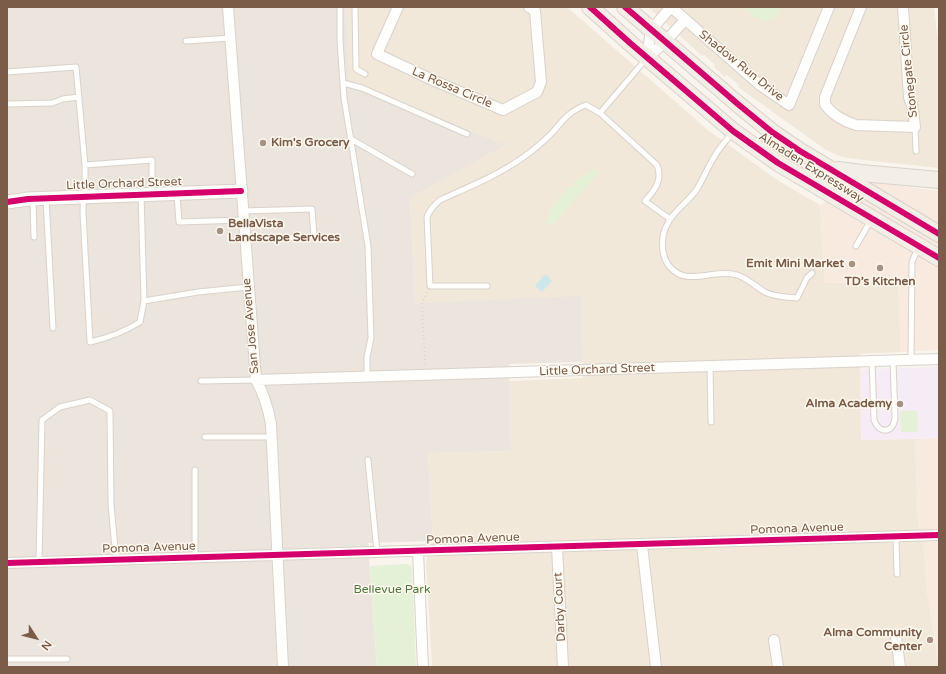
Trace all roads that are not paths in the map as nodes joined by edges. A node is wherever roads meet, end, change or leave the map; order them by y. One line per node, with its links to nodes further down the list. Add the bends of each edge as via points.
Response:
1 (228, 7): 14 (street, San Jose Avenue)
2 (340, 7): 20 (lane)
3 (355, 7): 19 (lane, via 356,69)
4 (398, 7): 5 (street, La Rossa Circle, via 377,54 503,110 537,92 541,82 535,11)
5 (529, 7)
6 (590, 7): 17 (main road, Almaden Expressway)
7 (625, 7): 13 (main road, Almaden Expressway)
8 (671, 7): 12 (street, Shadow Run Drive); 13 (street, Shadow Run Drive)
9 (829, 7): 12 (street, Shadow Run Drive, via 789,105 760,85)
10 (861, 7): 24 (street, Stonegate Circle, via 825,98 825,104 830,111 848,123)
11 (903, 7): 24 (street, Stonegate Circle, via 909,97)
12 (685, 20): 16 (street)
13 (651, 30): 16 (main road, Almaden Expressway); 17 (street)
14 (231, 38): 15 (lane); 33 (street, San Jose Avenue)
15 (186, 41)
16 (665, 42): 17 (street); 30 (main road, Almaden Expressway, via 772,132)
17 (647, 58): 23 (lane); 25 (main road, Almaden Expressway)
18 (7, 72): 21 (lane, via 76,66)
19 (365, 74)
20 (343, 83): 26 (lane, via 362,88); 27 (lane)
21 (79, 97): 22 (lane, via 52,103); 29 (lane)
22 (7, 104)
23 (600, 113): 42 (lane, via 657,165 660,171 657,185 645,201); 51 (lane, via 586,106 579,108 565,117 538,146 504,170 434,205 427,217 430,286)
24 (915, 127): 28 (lane)
25 (733, 131): 41 (main road, Almaden Expressway, via 778,163); 42 (lane, via 689,200)
26 (467, 134)
27 (351, 139): 31 (lane); 59 (lane, via 368,246 371,338 367,357)
28 (916, 151)
29 (85, 166): 35 (lane, via 152,160); 36 (lane, via 86,182)
30 (829, 168): 32 (main road); 43 (main road, Almaden Expressway)
31 (412, 174)
32 (939, 180)
33 (241, 191): 34 (street, Little Orchard Street); 40 (street, San Jose Avenue)
34 (177, 193): 35 (street, Little Orchard Street); 40 (lane, via 179,222)
35 (147, 194): 36 (street, Little Orchard Street); 52 (lane)
36 (83, 196): 37 (street, Little Orchard Street); 52 (lane, via 90,342 126,331 140,322)
37 (46, 198): 38 (street, Little Orchard Street); 53 (lane)
38 (33, 199): 39 (street, Little Orchard Street); 44 (lane)
39 (7, 202)
40 (247, 214): 45 (street, San Jose Avenue); 45 (lane, via 312,208 314,236)
41 (872, 218): 46 (lane); 47 (main road, Almaden Expressway)
42 (670, 219): 49 (lane, via 662,247 666,262 680,275 733,274 742,276 768,293 797,298)
43 (939, 234)
44 (34, 237)
45 (250, 240): 50 (street, San Jose Avenue)
46 (856, 246)
47 (919, 246): 48 (main road, Almaden Expressway); 55 (lane, via 912,262)
48 (939, 258)
49 (812, 273)
50 (248, 286): 52 (lane); 60 (street, San Jose Avenue)
51 (487, 286)
52 (144, 301)
53 (53, 328)
54 (939, 359): 55 (street, Little Orchard Street)
55 (911, 360): 57 (street, Little Orchard Street)
56 (872, 361): 57 (street, Little Orchard Street); 57 (lane, via 874,420 878,427 885,430 891,429 895,418); 58 (street, Little Orchard Street)
57 (893, 361)
58 (710, 366): 59 (street, Little Orchard Street); 62 (lane)
59 (367, 377): 60 (street, Little Orchard Street)
60 (256, 380): 61 (lane); 64 (street, San Jose Avenue, via 264,393 268,408)
61 (201, 381)
62 (711, 422)
63 (205, 437): 64 (lane)
64 (271, 437): 73 (street, San Jose Avenue)
65 (368, 460): 72 (lane)
66 (195, 470): 74 (lane)
67 (939, 535): 68 (street, Pomona Avenue)
68 (896, 537): 69 (street, Pomona Avenue); 78 (lane)
69 (642, 545): 70 (street, Pomona Avenue); 86 (street)
70 (557, 547): 71 (street, Pomona Avenue); 85 (street, Darby Court)
71 (418, 551): 72 (street, Pomona Avenue); 84 (street)
72 (377, 552): 73 (street, Pomona Avenue)
73 (277, 555): 74 (street, Pomona Avenue); 83 (street, San Jose Avenue)
74 (195, 558): 75 (street, Pomona Avenue)
75 (116, 560): 76 (street, Pomona Avenue); 76 (lane, via 111,504 110,411 90,400 60,407 42,420)
76 (39, 562): 77 (street, Pomona Avenue)
77 (7, 563)
78 (897, 574)
79 (896, 637): 88 (street)
80 (774, 640): 87 (street)
81 (7, 659): 82 (lane)
82 (67, 660)
83 (282, 667)
84 (424, 667)
85 (563, 667)
86 (656, 667)
87 (778, 667)
88 (900, 667)

